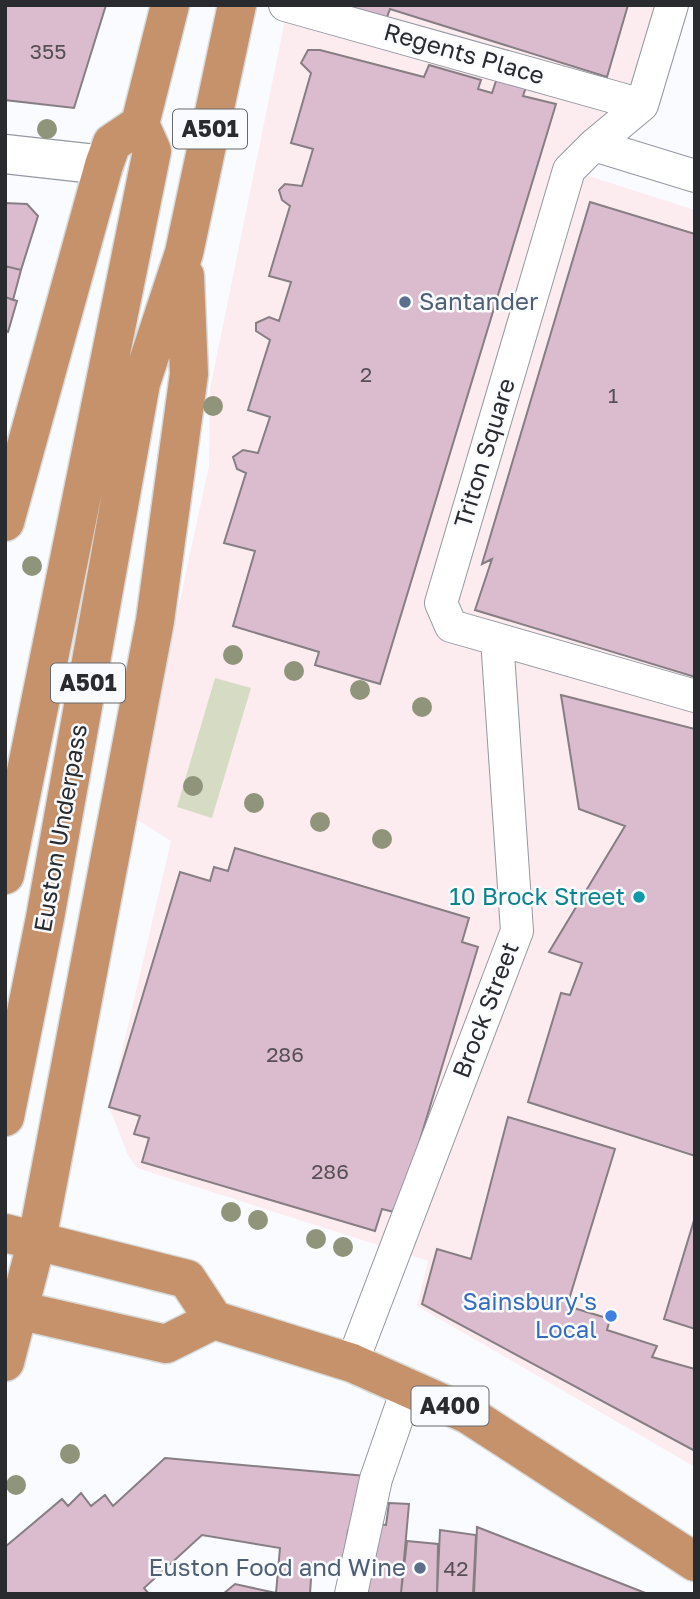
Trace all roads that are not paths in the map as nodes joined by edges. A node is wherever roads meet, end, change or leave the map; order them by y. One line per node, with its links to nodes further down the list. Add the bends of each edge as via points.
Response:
1 (170, 5): 6 (highway, A501)
2 (237, 5): 11 (highway, A501)
3 (285, 5): 5 (street, Regents Place)
4 (672, 5): 5 (street)
5 (642, 105): 7 (street)
6 (140, 124): 9 (highway, A501, via 112,142); 15 (highway, Euston Underpass / A501, via 152,151)
7 (594, 145): 10 (street); 13 (street, Triton Square, via 569,170 441,603 451,626)
8 (5, 154): 9 (street)
9 (104, 165): 12 (highway, A501)
10 (695, 176)
11 (184, 253): 16 (highway, Euston Underpass / A501, via 141,383); 17 (highway, A501, via 189,374 155,621)
12 (5, 522)
13 (496, 639): 14 (street, Triton Square); 21 (street, Brock Street, via 517,931)
14 (695, 695)
15 (5, 875)
16 (5, 1117)
17 (21, 1237): 18 (highway, A501); 19 (highway, via 187,1279)
18 (12, 1308): 19 (highway, via 166,1344); 20 (highway, A501)
19 (214, 1320): 21 (highway, A400)
20 (5, 1362)
21 (352, 1363): 22 (highway, A400)
22 (408, 1387): 23 (highway, A400, via 499,1432); 24 (street, via 376,1479)
23 (695, 1562)
24 (351, 1594)

